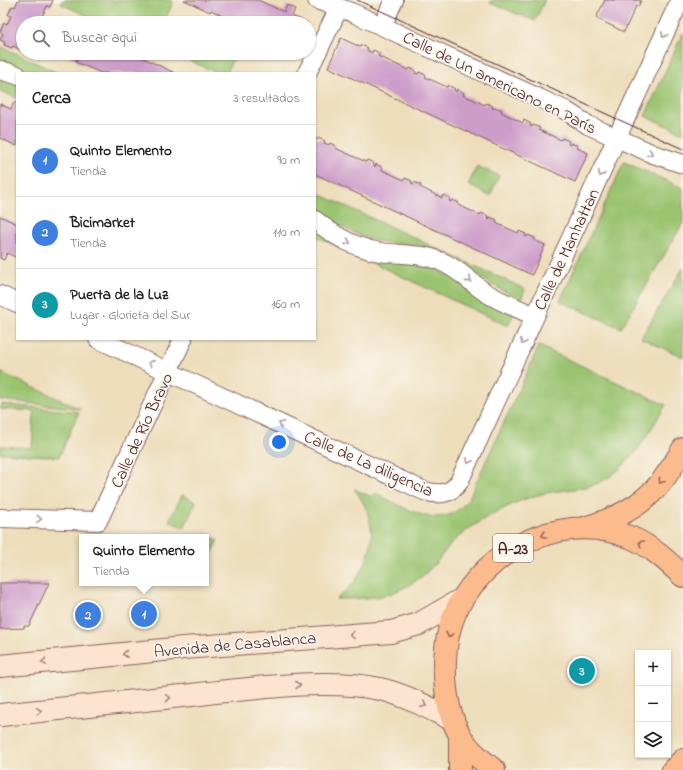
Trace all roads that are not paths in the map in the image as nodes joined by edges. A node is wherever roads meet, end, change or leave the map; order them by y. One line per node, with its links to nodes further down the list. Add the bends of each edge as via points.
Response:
1 (317, 0): 4 (street, Calle de Un americano en París)
2 (394, 0): 5 (street)
3 (680, 0): 11 (street, Calle de Manhattan, one-way to 11)
4 (339, 8): 5 (street, Calle de Un americano en París); 6 (street)
5 (382, 26): 11 (street, Calle de Un americano en París, via 565,110 588,125)
6 (316, 55)
7 (313, 60): 9 (street)
8 (0, 70): 10 (street)
9 (307, 72)
10 (16, 76)
11 (617, 138): 12 (street, Calle de Un americano en París, one-way to 12); 16 (street, Calle de Manhattan, one-way to 16)
12 (683, 164)
13 (316, 221): 16 (street, one-way to 16, via 341,239 367,249 442,261 486,293)
14 (0, 295): 15 (street)
15 (16, 303)
16 (535, 316): 21 (street, Calle de Manhattan, one-way to 21, via 459,482)
17 (100, 340): 19 (street, Calle de La diligencia, one-way to 17)
18 (183, 340): 19 (street, Calle de Río Bravo)
19 (168, 371): 21 (street, Calle de La diligencia, one-way to 19, via 424,491); 22 (street, Calle de Río Bravo, one-way to 19, via 98,521)
20 (683, 449): 23 (main road, A-23, one-way to 23, via 667,474 649,494 614,517)
21 (445, 494)
22 (0, 518)
23 (582, 529): 24 (main road, A-23, one-way to 23, via 654,551 632,538 608,531); 25 (main road, A-23, one-way to 25, via 556,532 531,539 507,552 490,565)
24 (683, 576)
25 (462, 599): 26 (main road, Avenida de Casablanca, one-way to 26, via 424,621 391,632 216,645); 28 (main road, A-23, one-way to 28, via 449,632 445,655 446,690)
26 (0, 666)
27 (0, 715): 28 (main road, one-way to 28, via 288,686 337,685 366,687 394,693 426,706)
28 (456, 728): 30 (main road, A-23); 31 (main road, A-23, via 473,752)
29 (683, 760): 32 (main road)
30 (460, 770)
31 (494, 770)
32 (673, 770)

